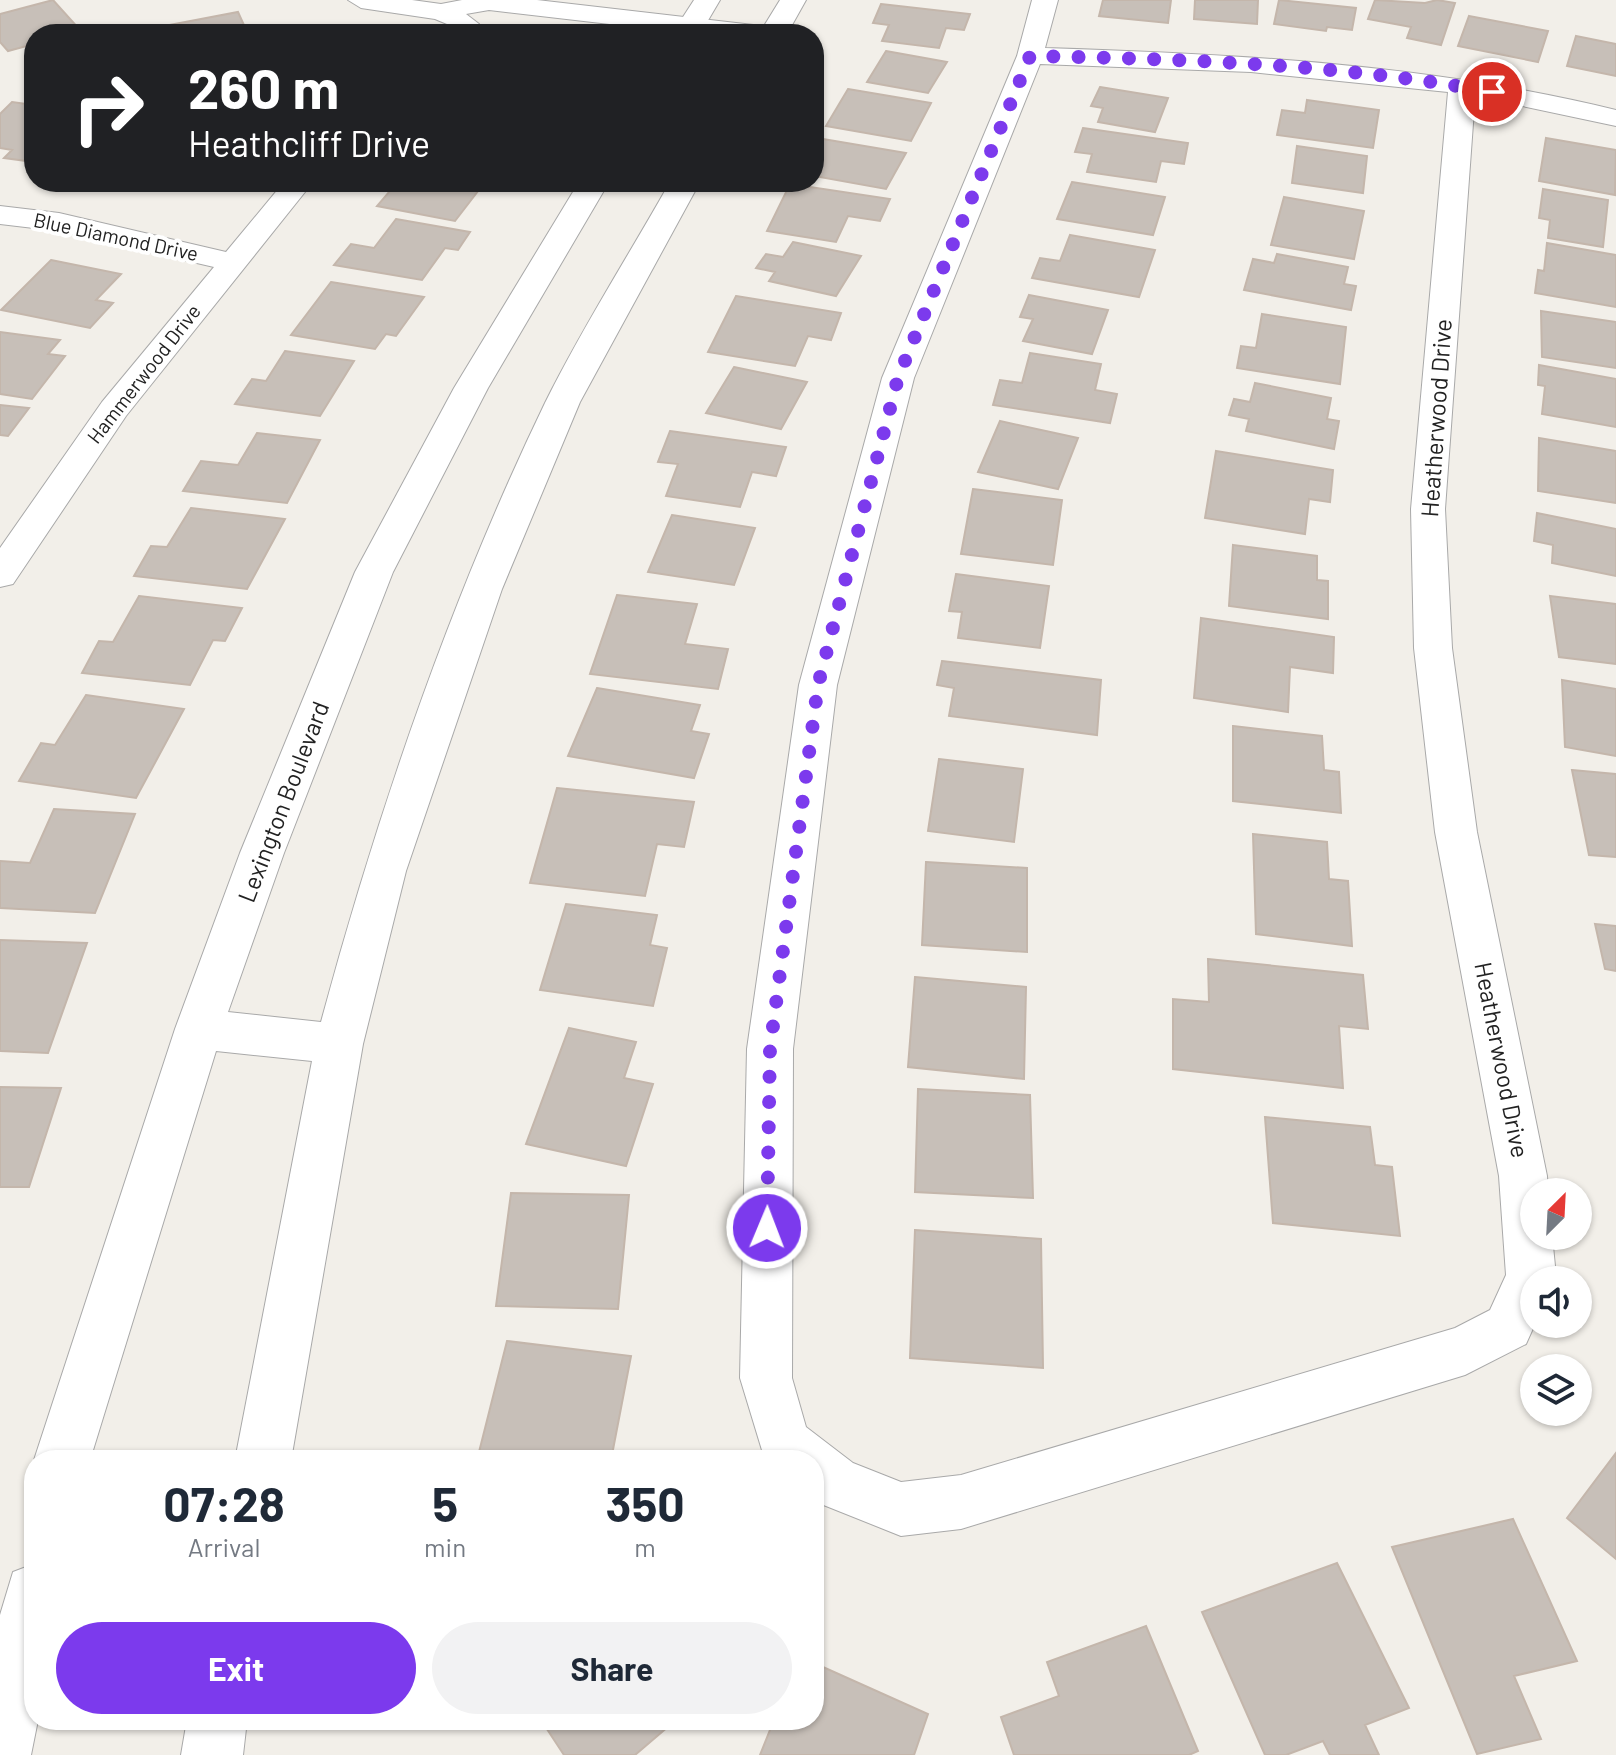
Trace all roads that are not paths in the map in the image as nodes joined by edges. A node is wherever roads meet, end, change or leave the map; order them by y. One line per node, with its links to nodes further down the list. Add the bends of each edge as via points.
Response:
1 (361, 0): 5 (street)
2 (707, 0): 9 (street)
3 (793, 0): 10 (street)
4 (1045, 0): 11 (street)
5 (446, 6): 6 (street); 7 (street); 8 (street, via 489,2)
6 (431, 24)
7 (469, 24)
8 (652, 24)
9 (692, 24)
10 (779, 24)
11 (1030, 56): 12 (street, via 1339,70); 24 (street, via 898,378 818,685 770,1049 766,1378 785,1444)
12 (1462, 87): 13 (street); 25 (street, Heatherwood Drive, via 1428,509 1433,648 1456,832 1523,1176 1531,1276 1508,1327 1465,1350 961,1502 901,1509)
13 (1616, 118)
14 (291, 192): 18 (street, Hammerwood Drive)
15 (588, 192): 20 (street, Lexington Boulevard, via 471,388 374,572 262,853)
16 (679, 192): 21 (street, via 563,402 483,589 384,871)
17 (0, 215): 18 (street, Blue Diamond Drive, via 59,222)
18 (232, 262): 19 (street, Hammerwood Drive, via 114,409)
19 (0, 575)
20 (199, 1029): 21 (street); 22 (street, Lexington Boulevard)
21 (339, 1044): 23 (street)
22 (65, 1450)
23 (265, 1450)
24 (793, 1450)
25 (824, 1473)
26 (24, 1641): 28 (street)
27 (216, 1730): 29 (street)
28 (0, 1755)
29 (212, 1755)

